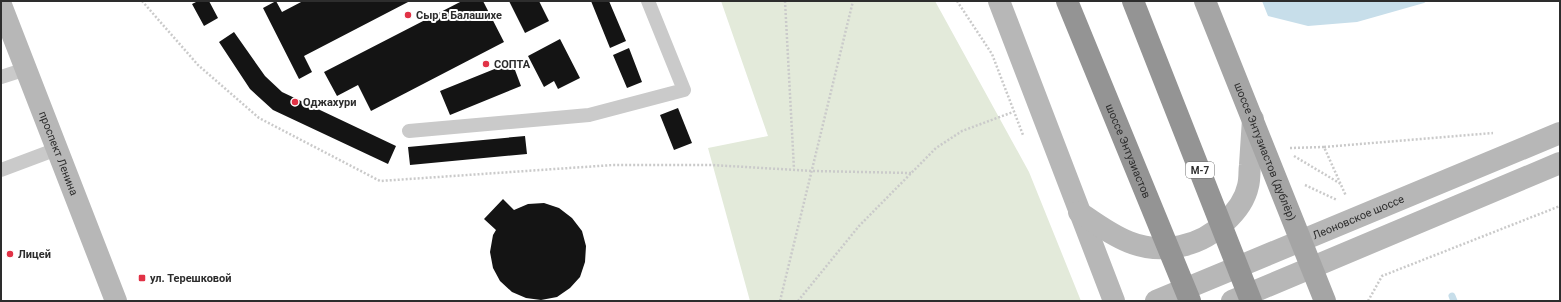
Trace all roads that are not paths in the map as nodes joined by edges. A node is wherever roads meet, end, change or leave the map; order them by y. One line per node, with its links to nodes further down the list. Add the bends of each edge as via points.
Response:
1 (648, 1): 10 (lane, via 684,90 588,115)
2 (999, 1): 15 (main road)
3 (1067, 1): 21 (highway, шоссе Энтузиастов)
4 (1133, 1): 23 (highway, М-7)
5 (1205, 1): 9 (main road, шоссе Энтузиастов (дублёр))
6 (1, 5): 7 (main road, проспект Ленина)
7 (26, 69): 8 (lane); 12 (main road, проспект Ленина)
8 (1, 78)
9 (1253, 119): 15 (main road, via 1248,187 1232,215 1208,236 1178,247 1146,247 1116,236); 16 (main road, шоссе Энтузиастов (дублёр))
10 (409, 131)
11 (1560, 133): 16 (main road, Леоновское шоссе)
12 (57, 149): 14 (lane); 18 (main road, проспект Ленина)
13 (1560, 163): 17 (main road)
14 (1, 170)
15 (1079, 212): 19 (main road)
16 (1301, 241): 17 (main road, шоссе Энтузиастов (дублёр)); 20 (main road, Леоновское шоссе)
17 (1311, 267): 22 (main road); 24 (main road, шоссе Энтузиастов (дублёр))
18 (116, 301)
19 (1114, 301)
20 (1156, 301)
21 (1190, 301)
22 (1232, 301)
23 (1251, 301)
24 (1325, 301)

